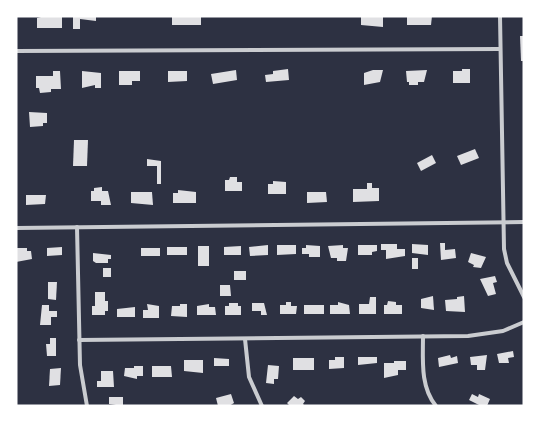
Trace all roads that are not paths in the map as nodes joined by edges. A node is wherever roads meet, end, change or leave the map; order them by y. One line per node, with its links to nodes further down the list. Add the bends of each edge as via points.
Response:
1 (500, 16): 2 (street)
2 (500, 49): 3 (street); 5 (street)
3 (16, 51)
4 (524, 222): 5 (street)
5 (502, 223): 6 (street); 8 (street, via 507,263)
6 (77, 227): 7 (street); 12 (street)
7 (16, 228)
8 (524, 297)
9 (524, 322): 10 (street, via 486,334)
10 (423, 336): 11 (street); 15 (street, via 424,382)
11 (245, 338): 12 (street); 14 (street, via 249,377)
12 (79, 340): 13 (street, via 80,378)
13 (87, 406)
14 (262, 406)
15 (436, 406)

